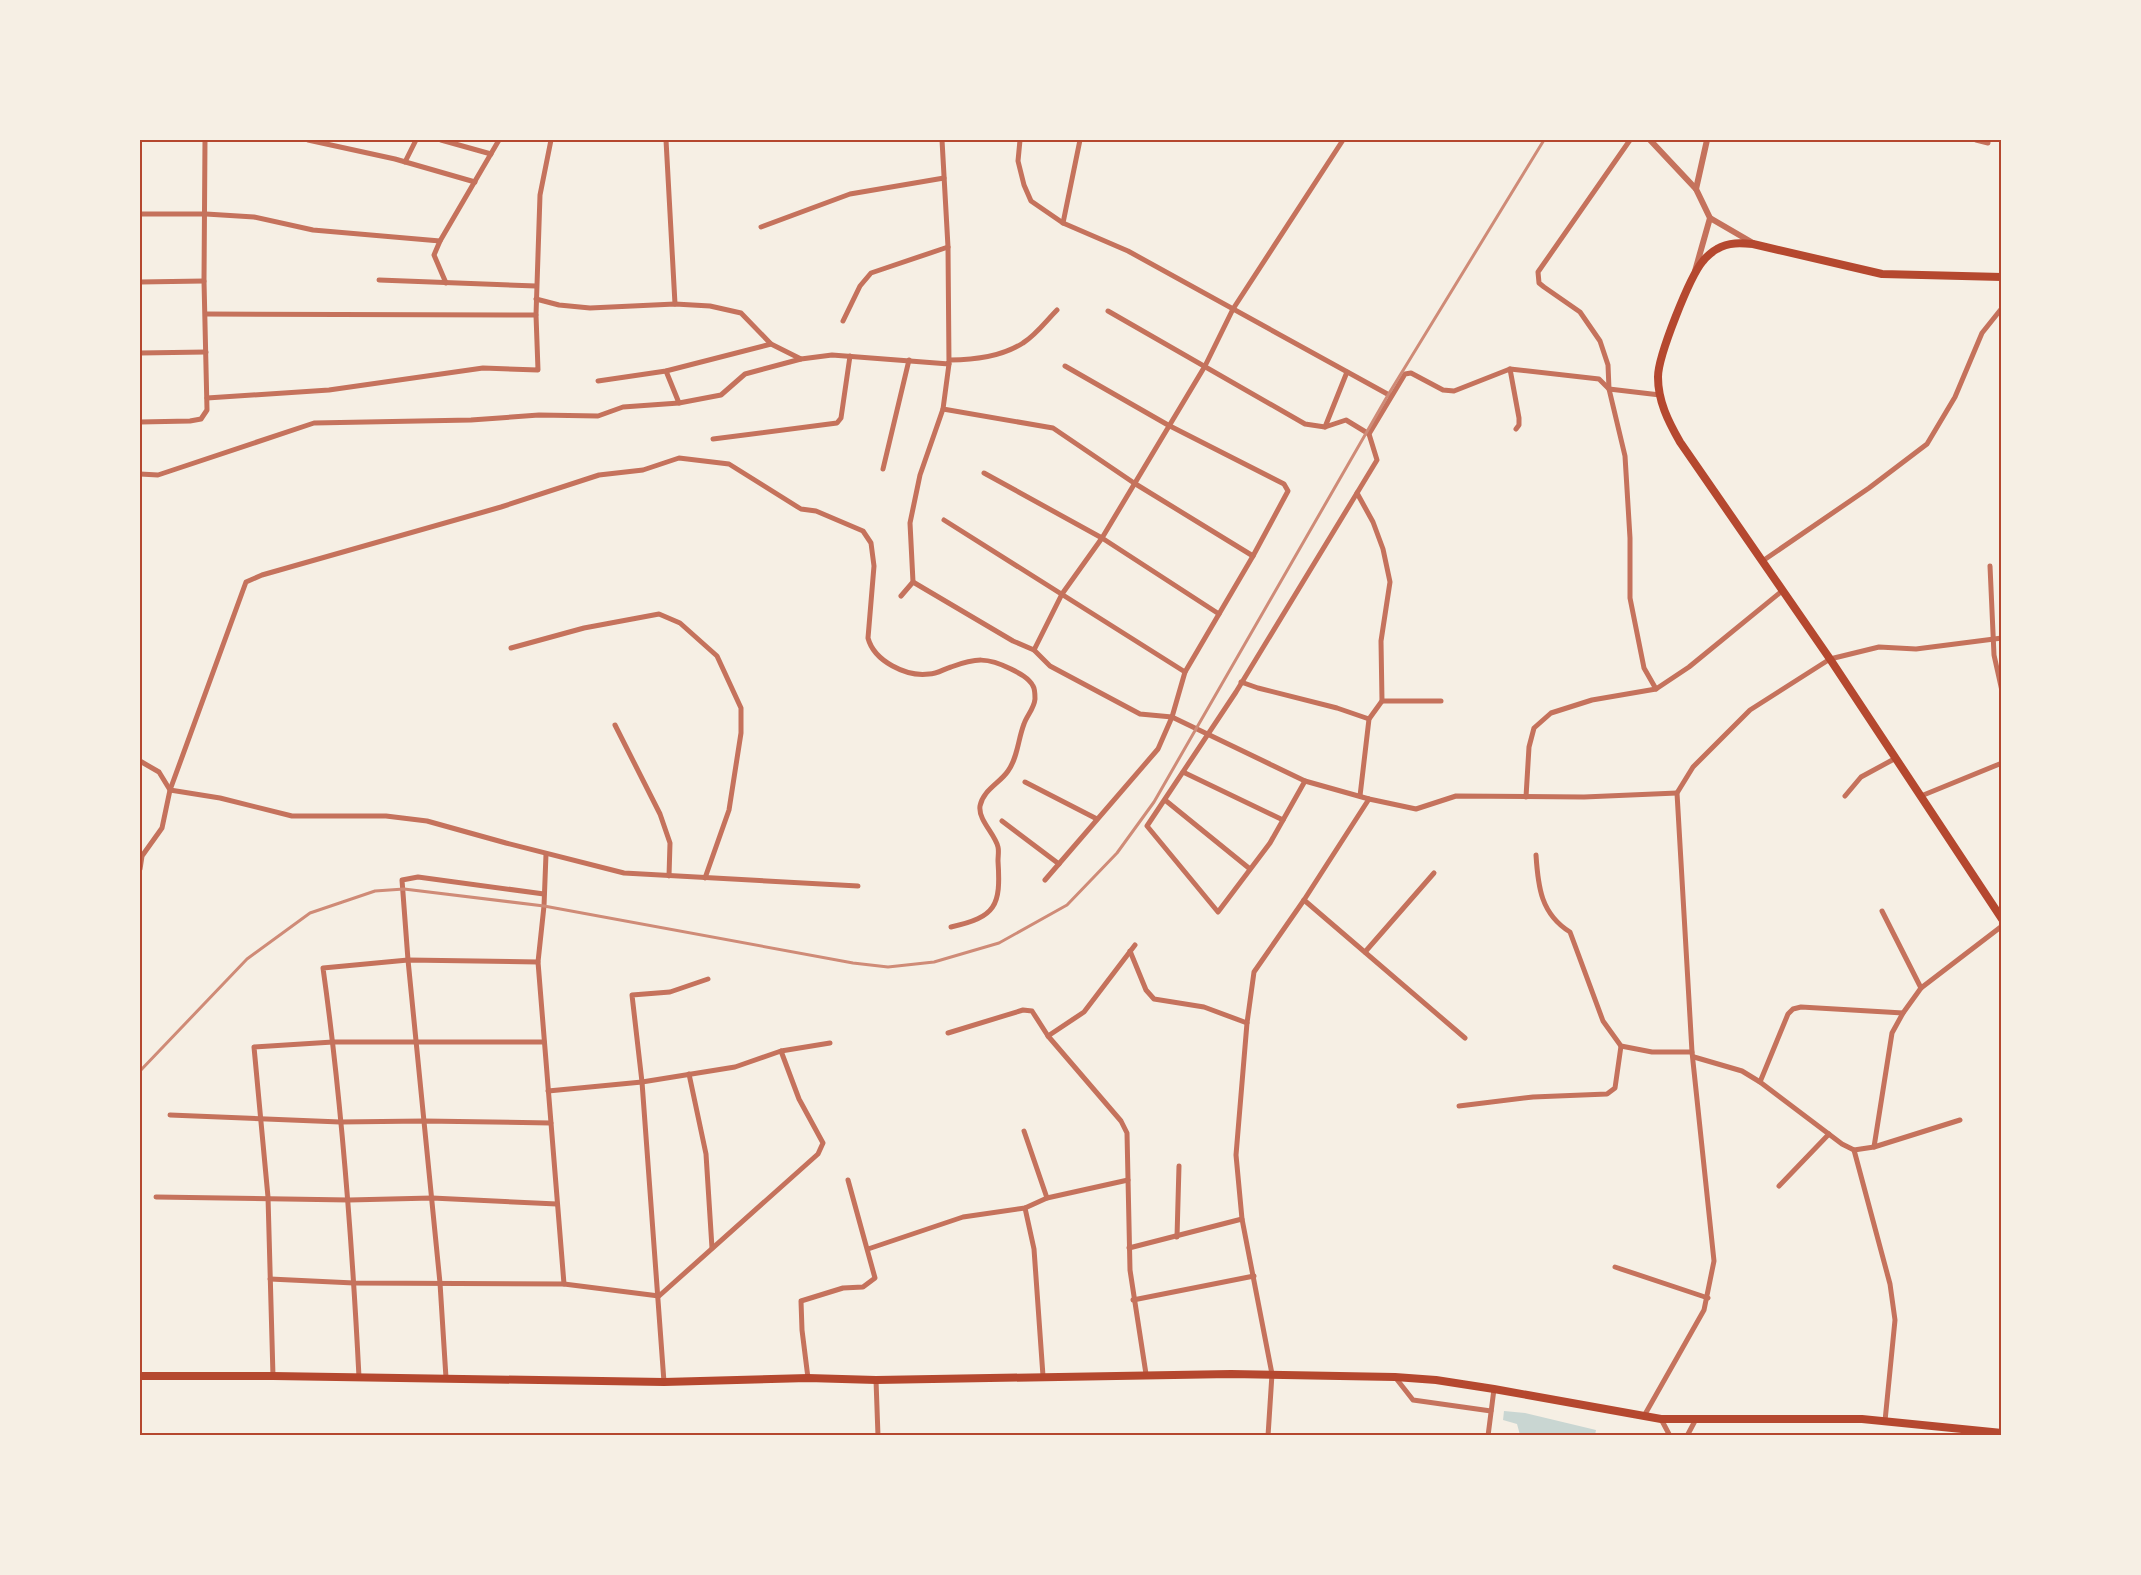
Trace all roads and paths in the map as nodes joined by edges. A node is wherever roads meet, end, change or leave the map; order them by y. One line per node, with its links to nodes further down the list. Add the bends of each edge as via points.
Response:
1 (205, 140): 23 (street)
2 (308, 140): 18 (street)
3 (416, 140): 18 (street)
4 (441, 140): 17 (street)
5 (499, 140): 17 (street)
6 (551, 140): 36 (street, via 540,195)
7 (666, 140): 38 (street)
8 (942, 140): 19 (street)
9 (1020, 140): 25 (street, via 1018,161 1031,201)
10 (1080, 140): 25 (street)
11 (1343, 140): 40 (street)
12 (1630, 140): 59 (street, via 1539,273 1539,283 1581,312 1600,341 1608,364)
13 (1650, 140): 21 (street)
14 (1707, 140): 21 (street)
15 (1976, 140): 16 (street)
16 (1988, 142)
17 (491, 154): 20 (street)
18 (405, 162): 20 (street)
19 (944, 178): 26 (street, via 850,194); 29 (street)
20 (475, 182): 27 (street)
21 (1696, 189): 24 (street)
22 (140, 214): 23 (street)
23 (206, 214): 27 (street, via 254,217 313,230); 32 (street)
24 (1710, 218): 28 (street); 35 (street)
25 (1063, 223): 40 (street, via 1128,250)
26 (761, 227)
27 (440, 241): 34 (street, via 434,255)
28 (1753, 243): 30 (main road, via 1882,274); 35 (main road, via 1718,248 1703,261)
29 (948, 247): 45 (street, via 871,273); 52 (street)
30 (2001, 277)
31 (379, 280): 34 (street)
32 (204, 281): 33 (street); 43 (street)
33 (140, 282)
34 (446, 283): 36 (street)
35 (1691, 283): 60 (main road, via 1663,349 1658,376)
36 (536, 286): 37 (street)
37 (536, 299): 38 (street, via 590,308); 44 (street)
38 (675, 304): 46 (street, via 741,313)
39 (2001, 308): 79 (street, via 1982,333 1955,397 1927,444)
40 (1233, 309): 54 (street); 57 (street)
41 (1057, 310): 52 (street, via 1026,342 1012,349)
42 (1108, 311): 54 (street)
43 (206, 314): 44 (street); 47 (street)
44 (536, 315): 62 (street, via 538,370 483,368 329,390)
45 (843, 321)
46 (771, 344): 50 (street); 56 (street)
47 (206, 352): 48 (street); 62 (street)
48 (140, 353)
49 (850, 356): 50 (street); 51 (street); 70 (street, via 837,423)
50 (801, 359): 63 (street, via 745,374 721,395)
51 (909, 360): 52 (street); 71 (street)
52 (950, 362): 64 (street)
53 (1065, 366): 66 (street)
54 (1205, 366): 66 (street); 67 (street, via 1305,424)
55 (1510, 369): 59 (street, via 1599,379); 61 (street, via 1454,391 1405,374); 68 (street, via 1519,418)
56 (666, 371): 58 (street); 63 (street)
57 (1347, 372): 61 (street); 67 (street)
58 (598, 381)
59 (1609, 389): 60 (street); 93 (street, via 1625,456 1630,598 1644,668)
60 (1660, 395): 79 (main road, via 1680,442)
61 (1391, 396): 69 (street)
62 (207, 398): 65 (street, via 207,410 201,419)
63 (679, 403): 73 (street, via 624,407 598,416 314,423 158,475)
64 (943, 409): 74 (street, via 1053,428); 81 (street, via 920,475 910,523)
65 (140, 422)
66 (1168, 425): 74 (street); 78 (street, via 1284,484 1288,491)
67 (1324, 427): 69 (street, via 1346,420)
68 (1516, 429)
69 (1370, 434): 75 (street, via 1377,460)
70 (713, 439)
71 (883, 469)
72 (984, 472): 77 (street)
73 (140, 474)
74 (1134, 483): 77 (street); 78 (street)
75 (1357, 493): 92 (street); 95 (street, via 1373,522 1390,582 1381,641)
76 (944, 520): 83 (street)
77 (1102, 538): 83 (street); 85 (street)
78 (1253, 556): 85 (street)
79 (1764, 560): 82 (main road)
80 (1990, 566): 86 (street)
81 (913, 582): 84 (street); 89 (street)
82 (1782, 591): 90 (main road); 93 (street, via 1689,667)
83 (1062, 594): 89 (street); 91 (street)
84 (901, 596)
85 (1219, 614): 91 (street)
86 (1993, 638): 87 (street); 90 (street, via 1916,649 1879,647); 94 (street)
87 (2001, 638)
88 (511, 648): 125 (street, via 584,628 659,614 680,623 717,656 741,708 741,734 729,810)
89 (1034, 650): 97 (street, via 1050,666 1140,714)
90 (1830, 659): 101 (main road); 108 (street, via 1750,710 1693,767)
91 (1185, 672): 97 (street)
92 (1241, 682): 98 (street); 100 (street)
93 (1656, 688): 112 (street, via 1592,700 1551,713 1534,728)
94 (2001, 691)
95 (1382, 701): 96 (street); 98 (street)
96 (1442, 701)
97 (1172, 717): 100 (street); 115 (street, via 1158,749)
98 (1369, 719): 109 (street)
99 (615, 725): 124 (street, via 660,814 670,843)
100 (1208, 735): 104 (street); 105 (street)
101 (1896, 758): 110 (street, via 1861,777); 111 (main road)
102 (140, 761): 107 (street, via 159,772)
103 (2001, 763): 111 (street)
104 (1183, 772): 114 (street); 116 (street)
105 (1305, 781): 109 (street); 116 (street)
106 (1025, 782): 115 (street)
107 (170, 790): 118 (street, via 292,816 386,816 427,821); 121 (street, via 162,828 142,856); 133 (street, via 246,582 599,475 643,470 678,458 729,464 801,509 816,511 863,531 871,543 874,566 868,638 883,661 929,675 989,660 1021,675 1034,687 1035,698 1014,762 980,804 998,846 999,890 995,906 978,919)
108 (1677, 794): 112 (street); 152 (street)
109 (1359, 796): 113 (street)
110 (1845, 796)
111 (1922, 796): 131 (main road)
112 (1526, 797): 113 (street, via 1456,796 1416,809)
113 (1369, 799): 129 (street)
114 (1165, 800): 122 (street); 122 (street, via 1147,826 1218,912)
115 (1097, 819): 120 (street)
116 (1283, 820): 122 (street)
117 (1002, 821): 120 (street)
118 (546, 854): 124 (street, via 624,873); 128 (street)
119 (1536, 855): 150 (street, via 1538,882 1549,914 1570,932 1603,1021)
120 (1059, 864): 126 (street)
121 (140, 869)
122 (1250, 869)
123 (1434, 873): 136 (street)
124 (669, 876): 125 (street)
125 (705, 878): 127 (street)
126 (1045, 880)
127 (858, 886)
128 (544, 894): 137 (street, via 418,877 402,880); 138 (street)
129 (1304, 900): 136 (street); 142 (street, via 1254,972)
130 (1882, 911): 140 (street)
131 (2001, 920)
132 (2001, 926): 140 (street)
133 (951, 927)
134 (1135, 945): 135 (street)
135 (1130, 951): 142 (street, via 1146,990 1154,999 1204,1007); 144 (street, via 1084,1012)
136 (1365, 952): 145 (street)
137 (408, 960): 138 (street); 146 (street); 147 (street, via 323,968)
138 (538, 962): 148 (street)
139 (708, 979): 154 (street, via 670,993 632,995)
140 (1921, 988): 141 (street)
141 (1903, 1013): 155 (street, via 1793,1009); 166 (street, via 1892,1033)
142 (1247, 1023): 179 (street, via 1236,1155)
143 (948, 1033): 144 (street, via 1023,1010 1032,1011)
144 (1048, 1035): 170 (street, via 1121,1120 1127,1133)
145 (1465, 1038)
146 (417, 1041): 147 (street); 148 (street); 161 (street)
147 (333, 1042): 159 (street, via 254,1047); 162 (street)
148 (544, 1042): 156 (street)
149 (830, 1043): 151 (street)
150 (1622, 1046): 152 (street); 157 (street, via 1615,1088 1607,1094)
151 (781, 1051): 153 (street, via 735,1066); 181 (street, via 822,1147)
152 (1693, 1055): 155 (street, via 1742,1071); 191 (street, via 1714,1262)
153 (689, 1074): 154 (street); 181 (street, via 706,1154)
154 (642, 1082): 156 (street); 190 (street)
155 (1760, 1082): 165 (street)
156 (548, 1091): 163 (street)
157 (1459, 1106)
158 (170, 1115): 159 (street)
159 (260, 1119): 162 (street); 173 (street)
160 (1959, 1120): 166 (street)
161 (424, 1121): 162 (street); 163 (street); 174 (street)
162 (340, 1122): 176 (street)
163 (551, 1123): 177 (street)
164 (1024, 1131): 175 (street)
165 (1829, 1134): 167 (street); 171 (street)
166 (1874, 1147): 167 (street)
167 (1854, 1150): 209 (street, via 1892,1293 1895,1320)
168 (1179, 1166): 180 (street)
169 (848, 1180): 183 (street)
170 (1128, 1180): 175 (street); 182 (street)
171 (1779, 1186)
172 (156, 1197): 173 (street)
173 (268, 1197): 176 (street); 186 (street)
174 (432, 1198): 176 (street); 177 (street); 188 (street)
175 (1047, 1198): 178 (street)
176 (349, 1200): 187 (street)
177 (558, 1204): 189 (street)
178 (1025, 1208): 183 (street, via 963,1217); 197 (street, via 1034,1249)
179 (1242, 1219): 180 (street); 185 (street)
180 (1177, 1237): 182 (street)
181 (712, 1248): 190 (street)
182 (1129, 1248): 192 (street)
183 (868, 1250): 201 (street, via 875,1278 863,1287 843,1288 801,1301)
184 (1615, 1267): 191 (street)
185 (1254, 1276): 192 (street); 194 (street)
186 (270, 1279): 187 (street); 196 (street)
187 (354, 1282): 188 (street); 198 (street)
188 (440, 1283): 189 (street); 200 (street)
189 (564, 1284): 190 (street)
190 (659, 1296): 203 (street)
191 (1708, 1298): 206 (street)
192 (1133, 1300): 193 (street)
193 (1146, 1374): 194 (main road); 197 (main road)
194 (1272, 1374): 199 (main road); 213 (street)
195 (140, 1376): 196 (main road)
196 (273, 1376): 198 (main road)
197 (1043, 1376): 202 (main road)
198 (359, 1377): 200 (main road)
199 (1395, 1377): 204 (main road); 205 (street, via 1413,1400)
200 (446, 1378): 203 (main road)
201 (808, 1378): 202 (main road); 203 (main road)
202 (876, 1380): 212 (street)
203 (664, 1382)
204 (1494, 1389): 205 (street); 206 (main road)
205 (1491, 1411): 214 (street)
206 (1644, 1416): 207 (main road)
207 (1661, 1419): 208 (main road); 215 (street)
208 (1696, 1419): 209 (main road); 216 (street)
209 (1885, 1421): 210 (main road)
210 (1955, 1432): 211 (main road)
211 (2001, 1433)
212 (878, 1436)
213 (1268, 1436)
214 (1488, 1436)
215 (1670, 1436)
216 (1687, 1436)

